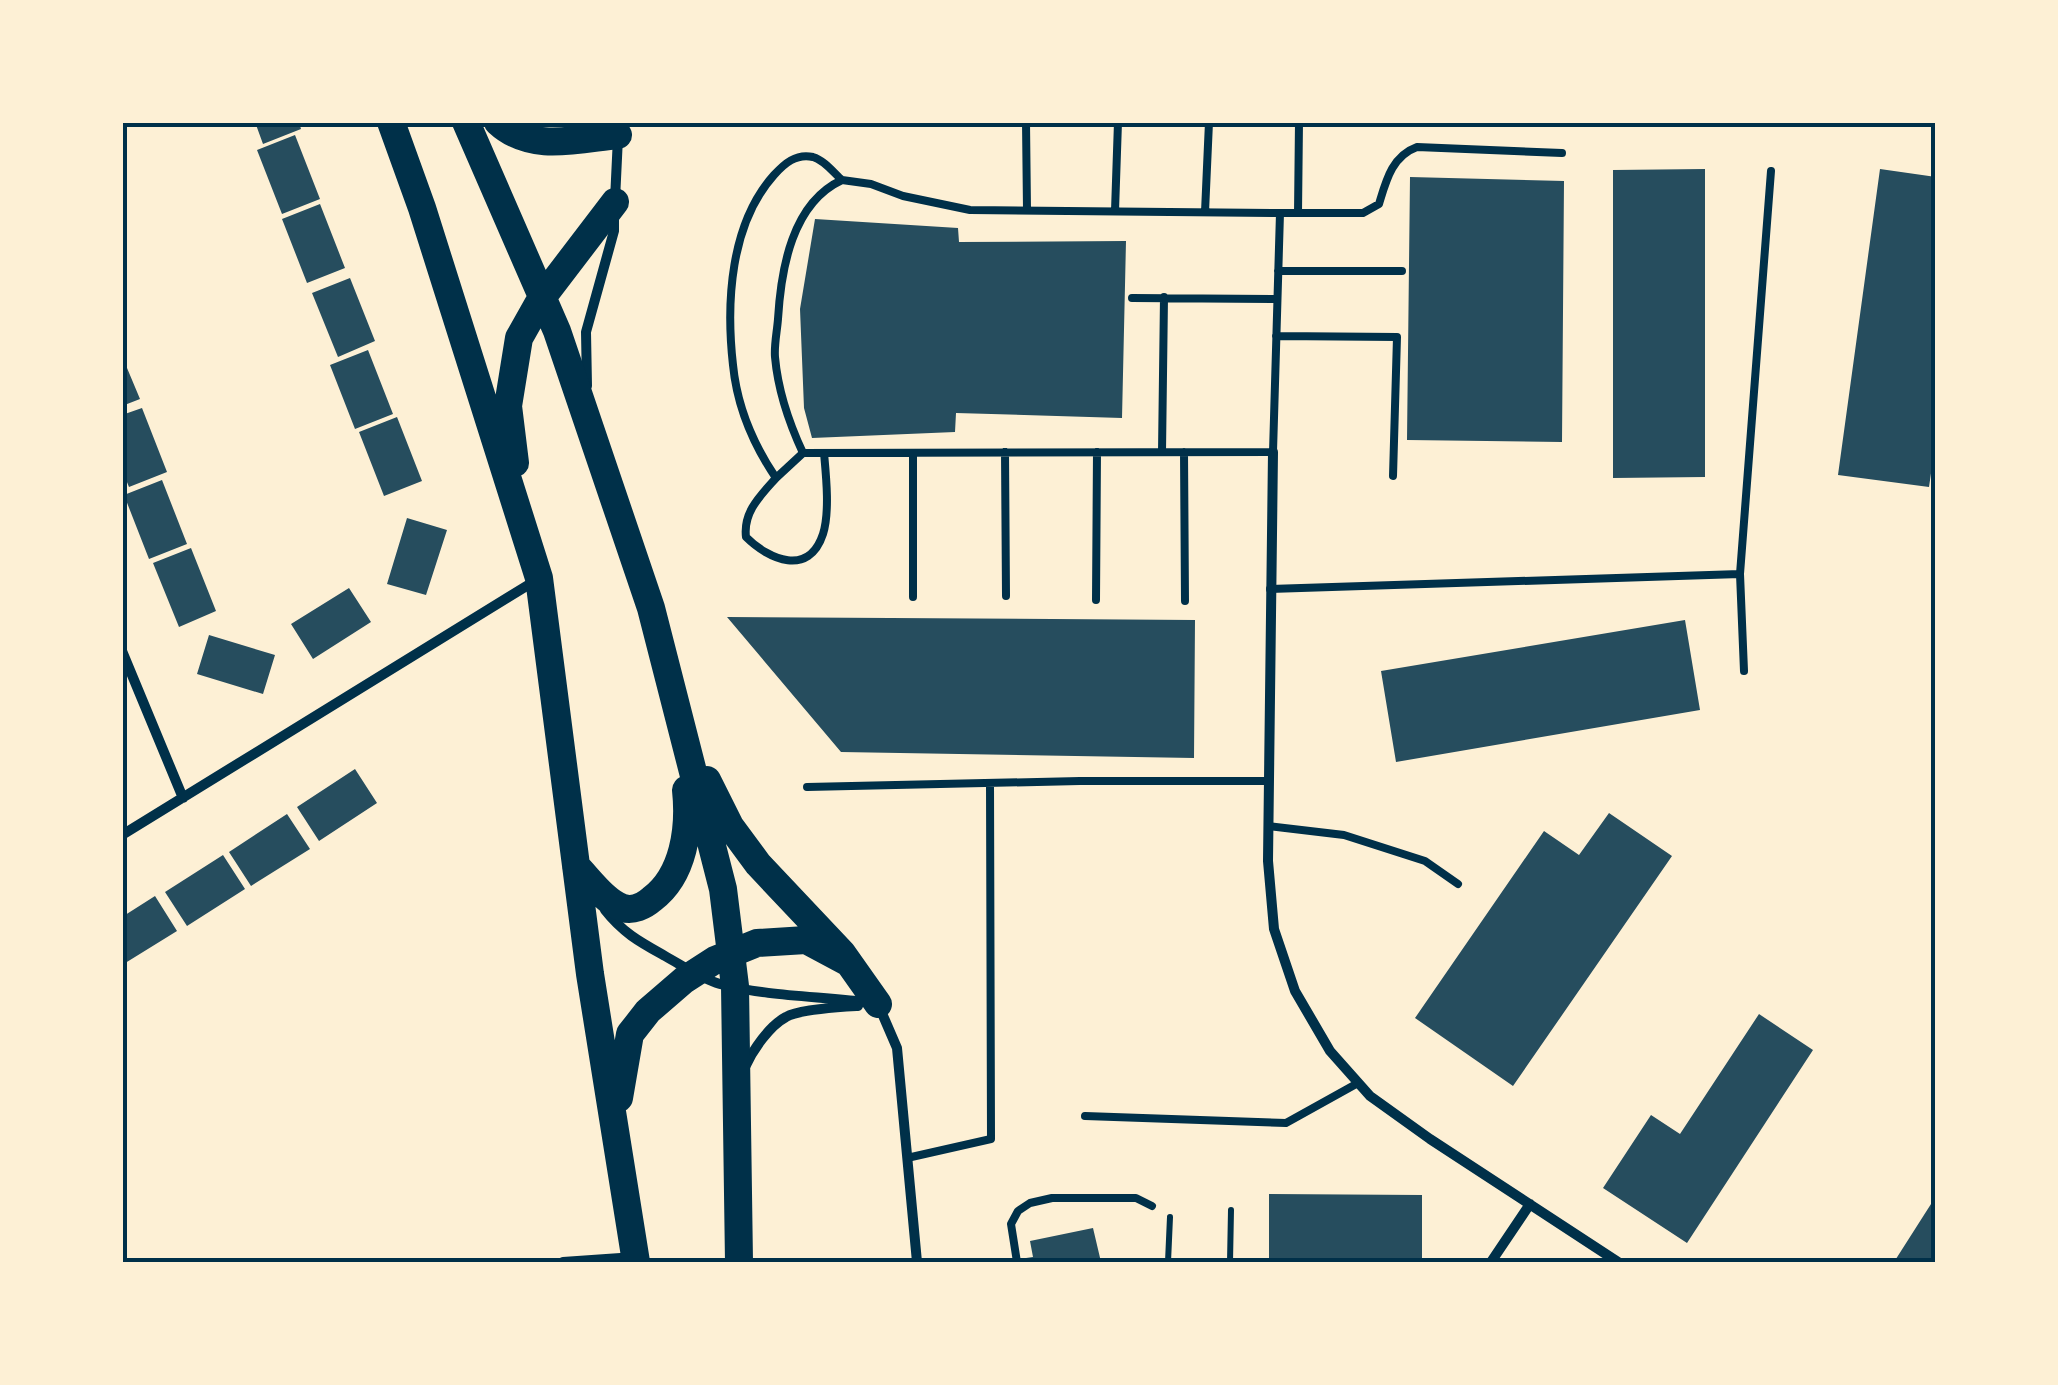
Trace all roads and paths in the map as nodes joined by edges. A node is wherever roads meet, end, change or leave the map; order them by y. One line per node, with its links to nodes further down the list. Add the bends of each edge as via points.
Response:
1 (391, 122): 36 (highway)
2 (466, 122): 22 (highway)
3 (498, 122): 8 (highway, via 530,141)
4 (1026, 122): 13 (lane)
5 (1118, 122): 14 (lane)
6 (1208, 122): 15 (lane)
7 (1299, 122): 16 (lane)
8 (618, 129): 12 (street)
9 (1562, 153): 16 (lane, via 1417,147 1403,152 1379,204 1363,213)
10 (1772, 171): 37 (lane)
11 (842, 180): 13 (lane, via 970,210); 31 (lane, via 825,188 798,226 779,287 774,353); 35 (lane, via 817,157 784,163 742,236 731,296 733,365 758,452)
12 (615, 202): 22 (highway); 25 (street, via 614,231 586,332)
13 (1027, 210): 14 (lane)
14 (1116, 211): 15 (lane)
15 (1205, 212): 17 (lane)
16 (1298, 212): 17 (lane)
17 (1280, 213): 18 (lane)
18 (1278, 270): 19 (lane); 23 (lane)
19 (1402, 271)
20 (1164, 297): 21 (lane); 23 (lane); 28 (lane)
21 (1132, 298)
22 (541, 299): 25 (highway); 36 (highway, via 519,338 508,406)
23 (1277, 299): 24 (lane)
24 (1276, 336): 30 (lane); 34 (lane, via 1398,337)
25 (593, 437): 46 (highway, via 651,608)
26 (1005, 452): 27 (lane); 33 (lane); 40 (lane)
27 (1098, 452): 28 (lane); 42 (lane)
28 (1162, 452): 29 (lane)
29 (1184, 452): 30 (lane); 43 (lane)
30 (1272, 452): 39 (street)
31 (803, 453): 32 (lane); 35 (lane)
32 (824, 453): 33 (lane); 35 (lane, via 823,534 812,552 793,562 780,561 746,538 744,524 755,502)
33 (912, 453): 41 (lane)
34 (1393, 476)
35 (776, 478)
36 (529, 548): 38 (highway)
37 (1740, 574): 39 (lane); 45 (lane)
38 (539, 578): 50 (street); 53 (highway)
39 (1270, 589): 47 (street)
40 (1006, 596)
41 (912, 597)
42 (1096, 600)
43 (1185, 601)
44 (122, 651): 50 (street)
45 (1744, 671)
46 (680, 719): 53 (highway, via 689,814 679,866 662,892 628,910 613,904); 55 (highway, via 723,889); 56 (highway, via 730,826)
47 (1269, 781): 48 (lane); 51 (street)
48 (990, 783): 49 (lane); 64 (lane, via 991,1139)
49 (807, 787)
50 (183, 798): 52 (street)
51 (1268, 826): 54 (lane, via 1344,835 1425,861); 61 (street, via 1274,928 1295,991 1330,1051)
52 (122, 835)
53 (576, 866): 57 (street, via 634,940); 63 (highway)
54 (1458, 884)
55 (732, 953): 56 (highway, via 758,943 806,940); 57 (highway); 58 (highway)
56 (849, 962): 59 (highway)
57 (694, 973): 58 (street); 63 (highway, via 630,1034)
58 (735, 986): 59 (street); 60 (highway)
59 (878, 1004): 60 (street, via 786,1016 763,1038); 64 (street, via 897,1048)
60 (737, 1083): 71 (highway)
61 (1358, 1083): 62 (lane, via 1286,1123); 65 (street)
62 (1086, 1116)
63 (618, 1145): 69 (highway)
64 (907, 1158): 72 (street)
65 (1530, 1204): 76 (street); 77 (street)
66 (1152, 1206): 73 (lane, via 1136,1198 1030,1203 1011,1224)
67 (1170, 1206): 74 (path)
68 (1231, 1210): 75 (path)
69 (636, 1260): 70 (street)
70 (563, 1262)
71 (739, 1262)
72 (917, 1262)
73 (1017, 1262)
74 (1168, 1262)
75 (1230, 1262)
76 (1491, 1262)
77 (1618, 1262)

